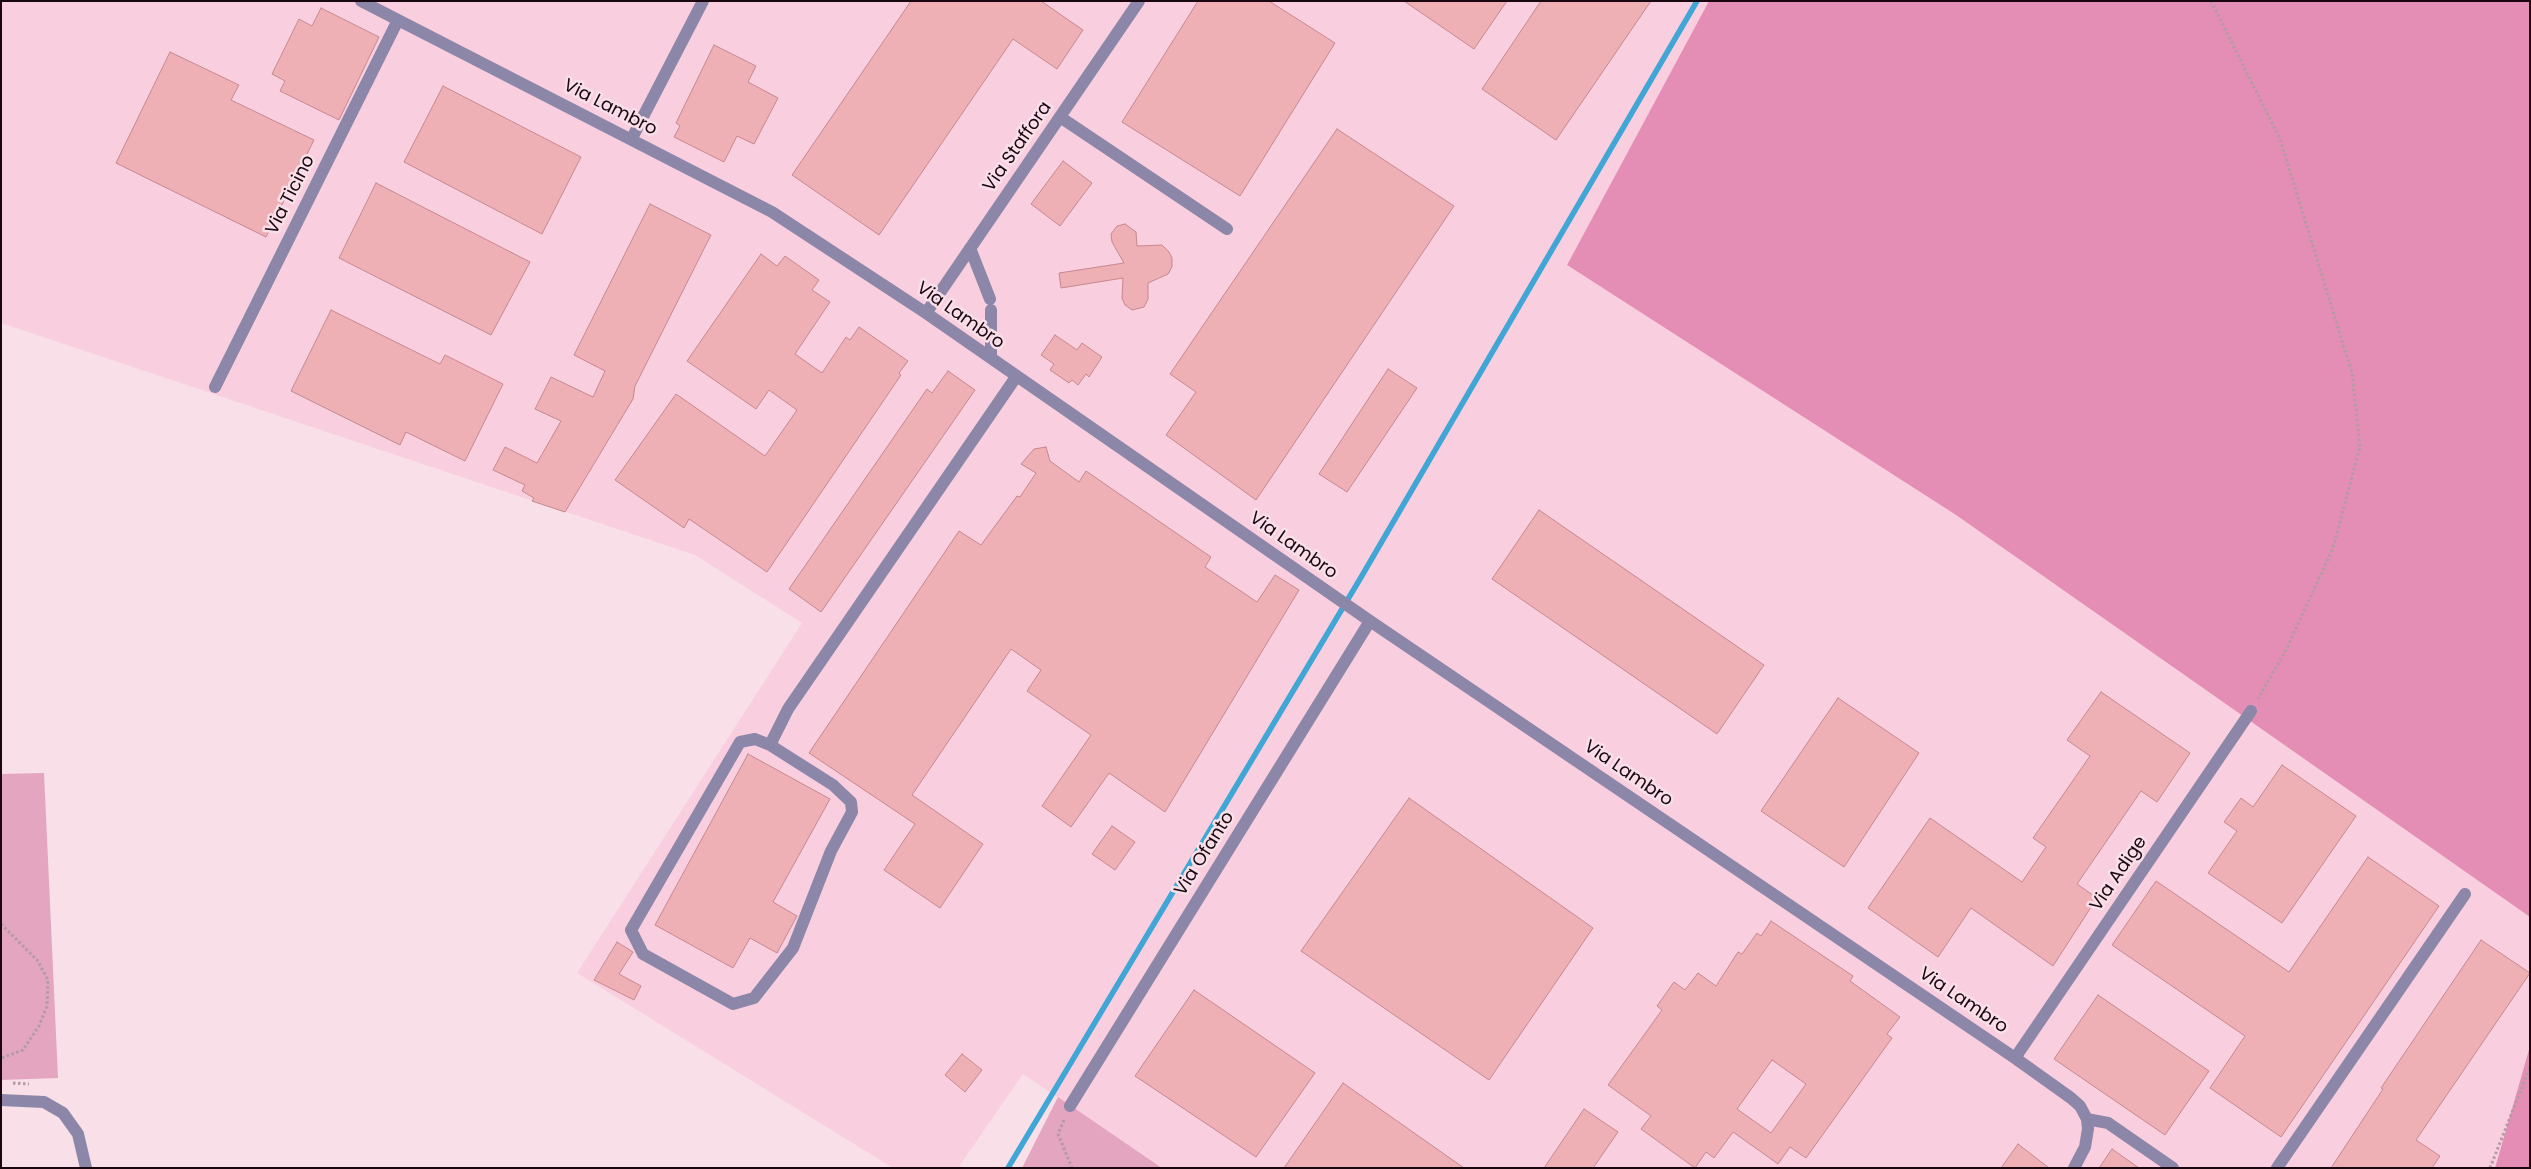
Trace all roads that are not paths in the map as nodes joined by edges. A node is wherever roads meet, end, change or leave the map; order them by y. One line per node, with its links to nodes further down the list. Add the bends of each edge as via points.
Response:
1 (361, 1): 4 (street, Via Lambro)
2 (703, 1): 6 (street)
3 (1139, 1): 5 (street, Via Staffora)
4 (398, 20): 6 (street, Via Lambro); 12 (street, Via Ticino)
5 (1060, 117): 7 (street); 8 (street, Via Staffora)
6 (632, 138): 9 (street, Via Lambro, via 772,212)
7 (1227, 229)
8 (970, 248): 9 (street, Via Staffora); 10 (street, via 990,304)
9 (926, 313): 10 (street, Via Lambro)
10 (991, 358): 11 (street, Via Lambro)
11 (1016, 377): 13 (street, Via Lambro); 15 (street, via 788,709)
12 (215, 386)
13 (1365, 618): 17 (street, Via Lambro); 19 (street, Via Ofanto)
14 (2251, 711): 17 (street, Via Adige)
15 (770, 745): 15 (street, via 755,740 740,742 631,930 642,954 733,1004 754,998 793,948 831,851 852,812 851,802 833,784)
16 (2465, 894): 24 (street)
17 (2016, 1058): 20 (street, Via Lambro, via 2071,1098)
18 (1, 1100): 21 (street, via 44,1102 64,1113 78,1134)
19 (1070, 1106)
20 (2087, 1119): 22 (street, via 2086,1146); 23 (street, via 2108,1123)
21 (86, 1168)
22 (2074, 1168)
23 (2173, 1168)
24 (2277, 1168)

